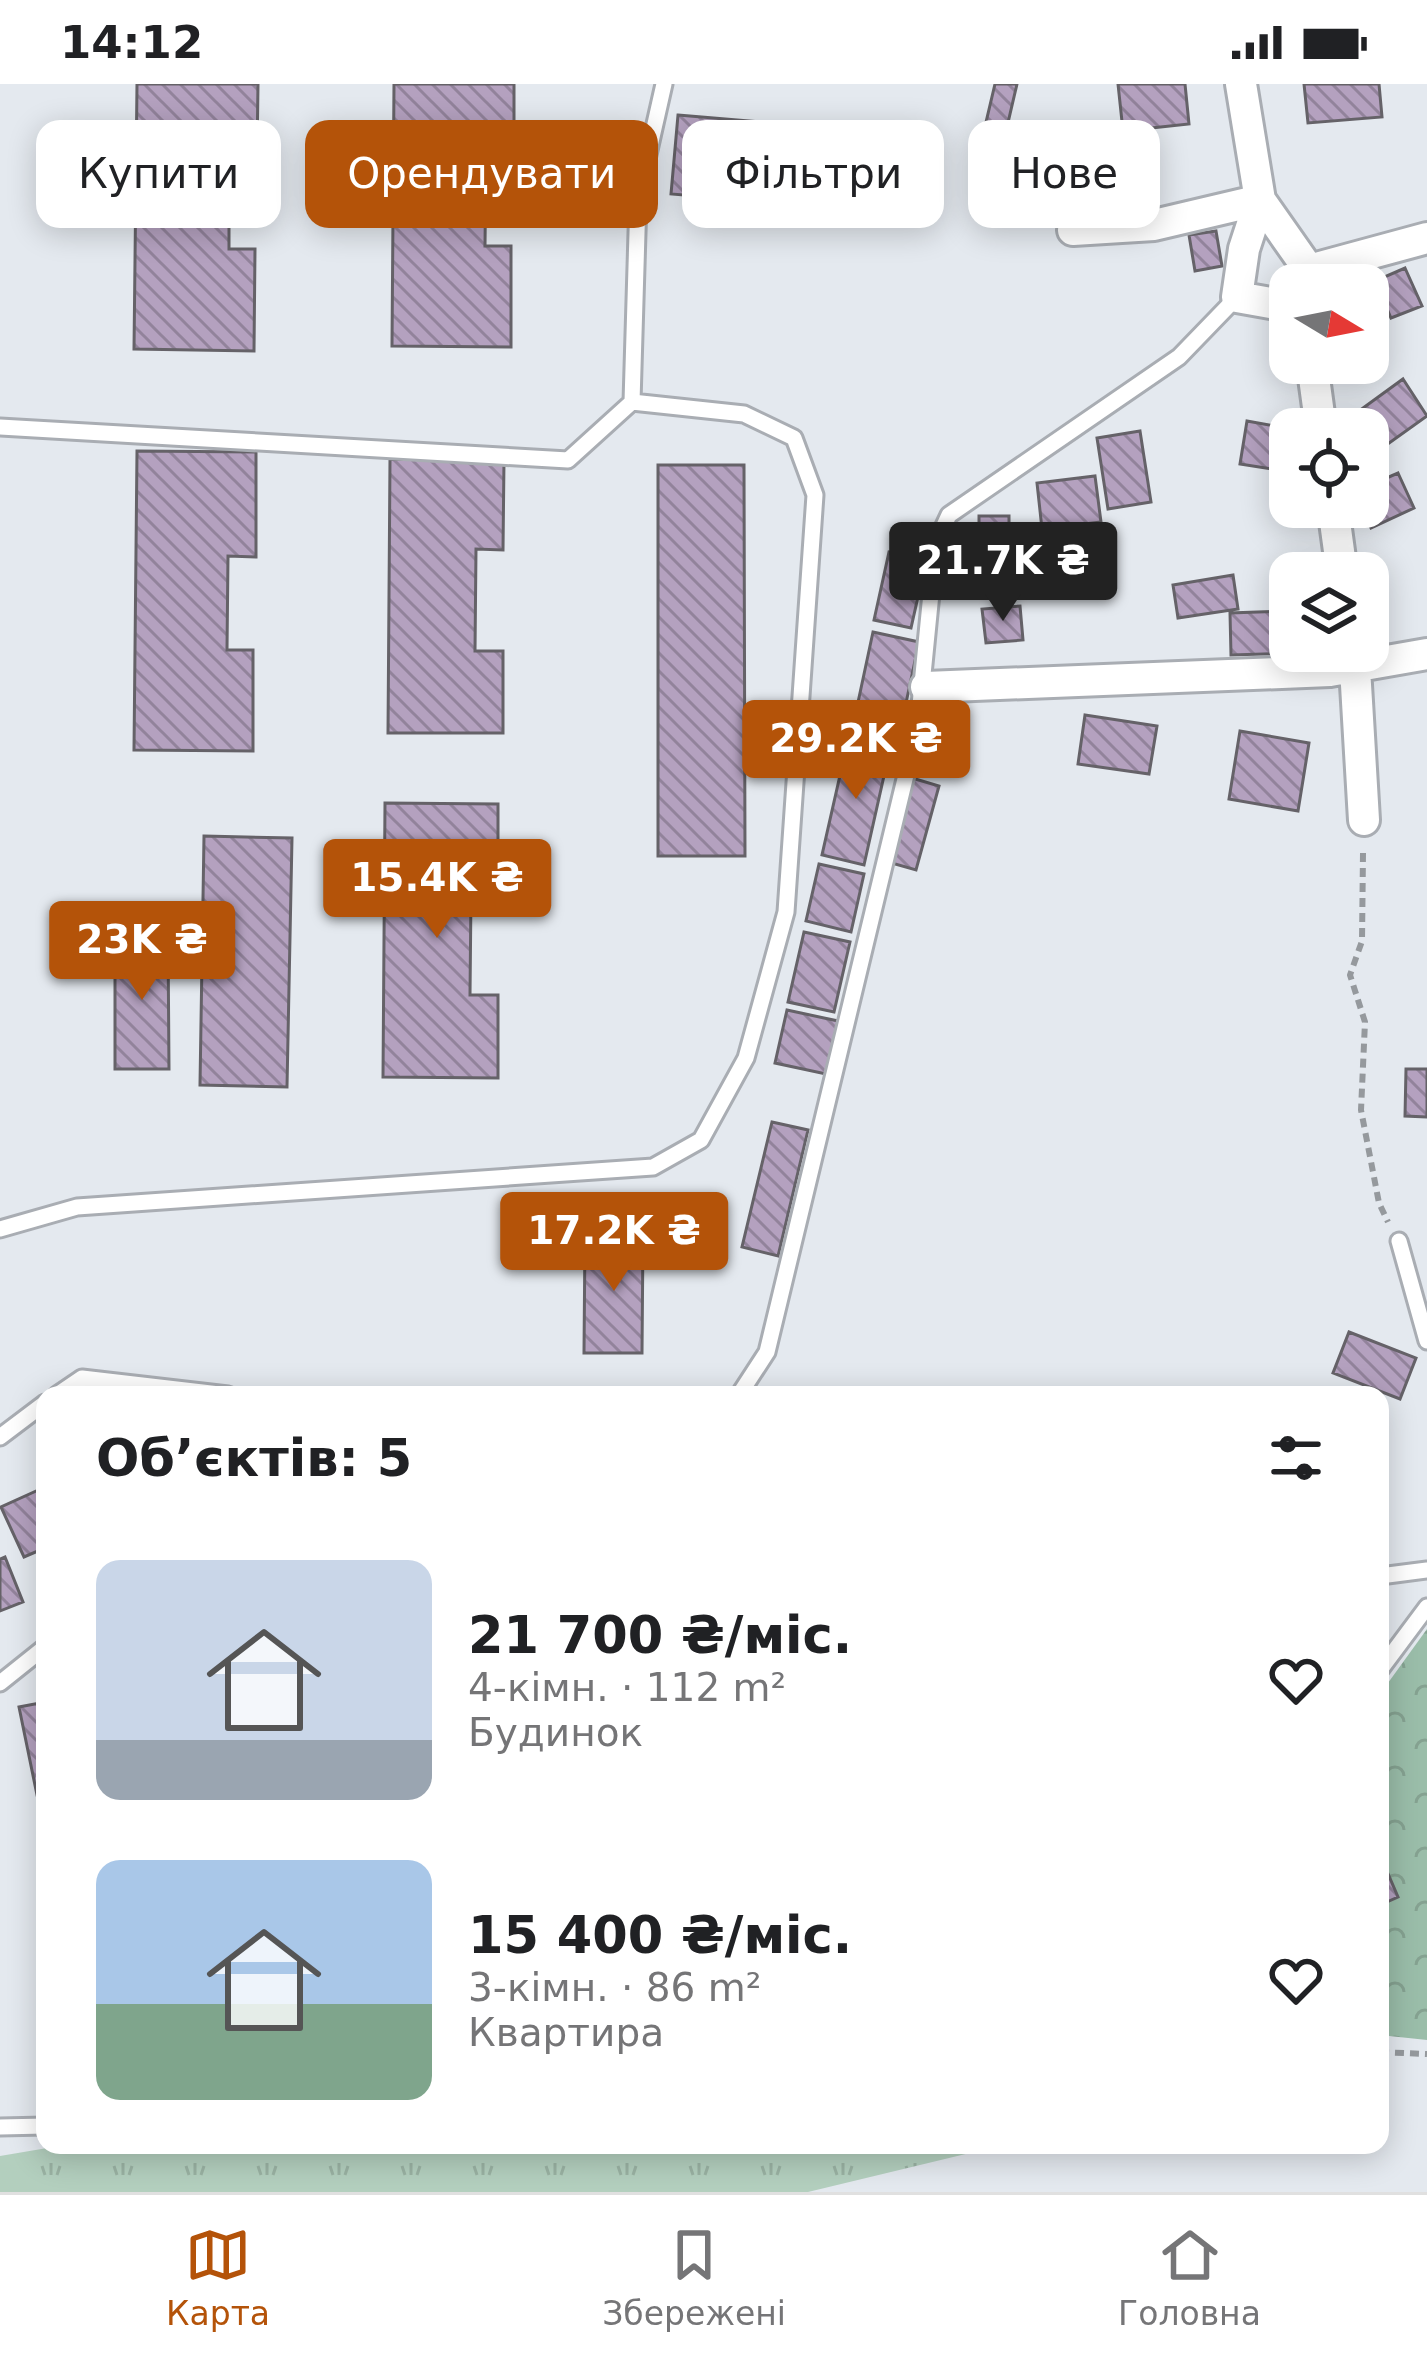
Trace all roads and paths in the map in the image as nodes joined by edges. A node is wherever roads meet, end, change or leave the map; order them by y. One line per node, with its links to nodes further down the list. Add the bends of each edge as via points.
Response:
1 (664, 84): 10 (lane, via 638,199)
2 (1241, 84): 3 (street)
3 (1260, 200): 4 (street, via 1154,225); 6 (street); 8 (street)
4 (1073, 230)
5 (1427, 238): 7 (street)
6 (1299, 264)
7 (1349, 264)
8 (1237, 297): 9 (street); 16 (lane, via 1179,357 949,515 936,543)
9 (1269, 303)
10 (632, 402): 11 (lane, via 568,460); 18 (lane, via 744,414 794,437 814,495 786,911 746,1058 701,1140 653,1167 77,1207)
11 (0, 427)
12 (1427, 654): 13 (street)
13 (1389, 656)
14 (1269, 664): 16 (street)
15 (1356, 672): 17 (street)
16 (926, 687): 23 (lane, via 767,1352)
17 (1364, 820): 19 (path, via 1362,941 1350,975 1365,1022 1361,1110 1378,1203)
18 (0, 1228)
19 (1399, 1241): 20 (lane)
20 (1427, 1341)
21 (70, 1386): 22 (lane, via 82,1378)
22 (151, 1386)
23 (745, 1386)
24 (36, 1410): 25 (lane)
25 (0, 1437)
26 (1427, 1570): 27 (lane)
27 (1389, 1575)
28 (1427, 1607): 30 (lane)
29 (36, 1654): 31 (lane)
30 (1389, 1658)
31 (0, 1683)
32 (1389, 2052): 33 (path)
33 (1427, 2054)
34 (36, 2126): 35 (lane)
35 (0, 2127)

